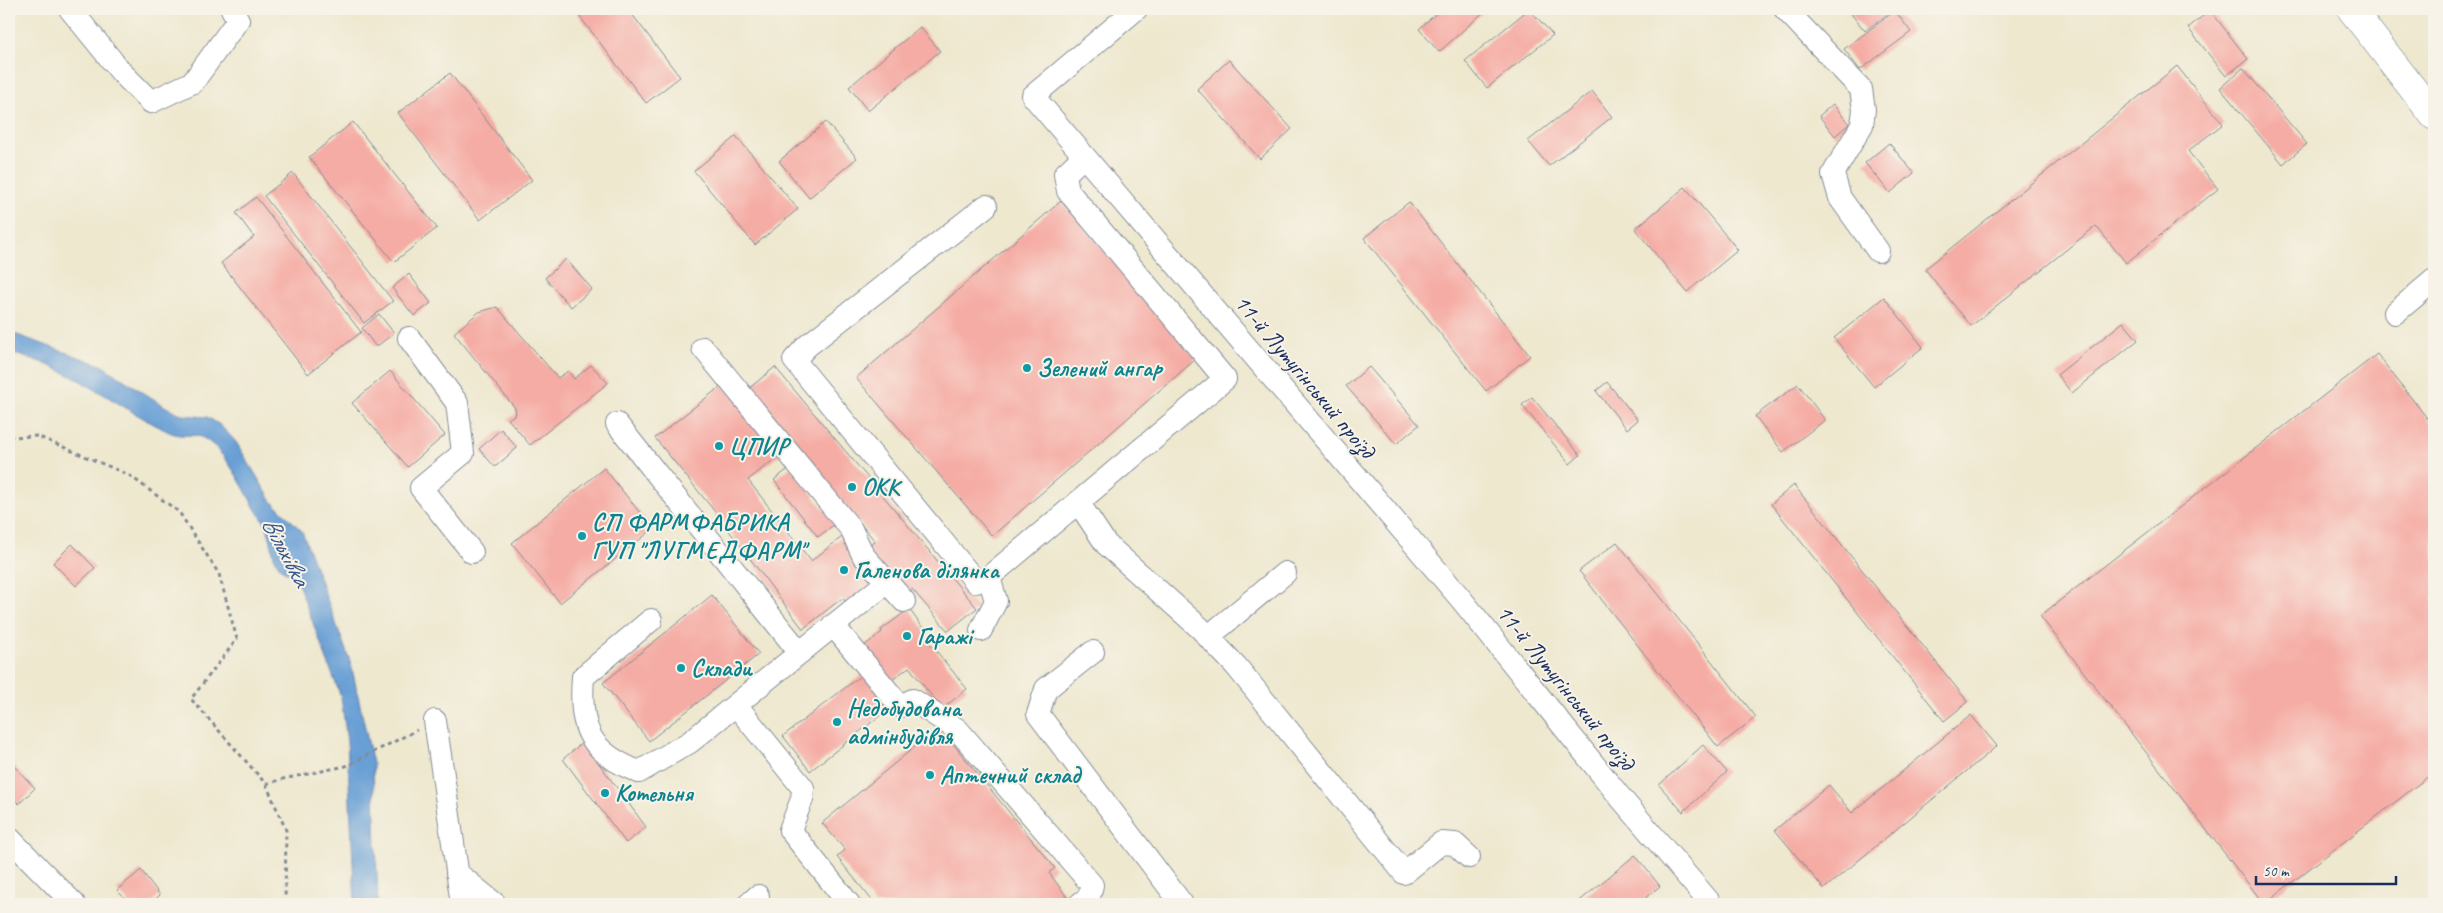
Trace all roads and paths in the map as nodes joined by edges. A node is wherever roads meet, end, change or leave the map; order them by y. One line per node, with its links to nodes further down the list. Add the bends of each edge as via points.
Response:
1 (70, 9): 2 (street, via 122,73 151,102 193,82 238,20)
2 (232, 9)
3 (1136, 9): 7 (street, 11-й Лутугінський проїзд, via 1033,96)
4 (1785, 9): 9 (street, via 1861,90 1862,125 1833,174 1840,198)
5 (2351, 9): 6 (main road)
6 (2434, 116)
7 (1084, 156): 16 (street, via 1065,174 1068,191 1225,379); 41 (street, 11-й Лутугінський проїзд, via 1461,599 1620,797)
8 (986, 206): 19 (street, via 807,346 794,360 976,582)
9 (1878, 251)
10 (2434, 280): 11 (street)
11 (2395, 313)
12 (409, 338): 17 (street, via 457,402 463,454 421,488)
13 (703, 348): 20 (street, via 851,529 863,555)
14 (617, 424): 27 (street)
15 (9, 437): 30 (path, via 37,436 129,475 179,512 219,574 237,639 191,699)
16 (1078, 502): 19 (street); 25 (street, via 1106,544)
17 (472, 552)
18 (1285, 573): 25 (street)
19 (988, 577): 24 (street, via 996,601)
20 (887, 582): 21 (street); 23 (street)
21 (904, 601)
22 (651, 620): 28 (street, via 583,677 581,705 590,739 615,762 639,772 690,742)
23 (833, 626): 27 (street); 39 (street, via 900,706 913,700 958,730 1092,886 1089,897)
24 (981, 630)
25 (1208, 637): 32 (street, via 1236,666 1404,874 1442,844 1455,844)
26 (1093, 652): 40 (street, via 1046,689 1038,714)
27 (800, 653): 28 (street)
28 (736, 705): 38 (street, via 803,788 790,830)
29 (435, 721): 30 (path, via 346,766); 33 (street)
30 (266, 784): 35 (path, via 286,830)
31 (9, 838): 34 (street)
32 (1469, 858)
33 (457, 873): 36 (street); 37 (street)
34 (74, 904)
35 (285, 904)
36 (462, 904)
37 (495, 904)
38 (849, 904)
39 (1080, 904)
40 (1182, 904)
41 (1711, 904)

